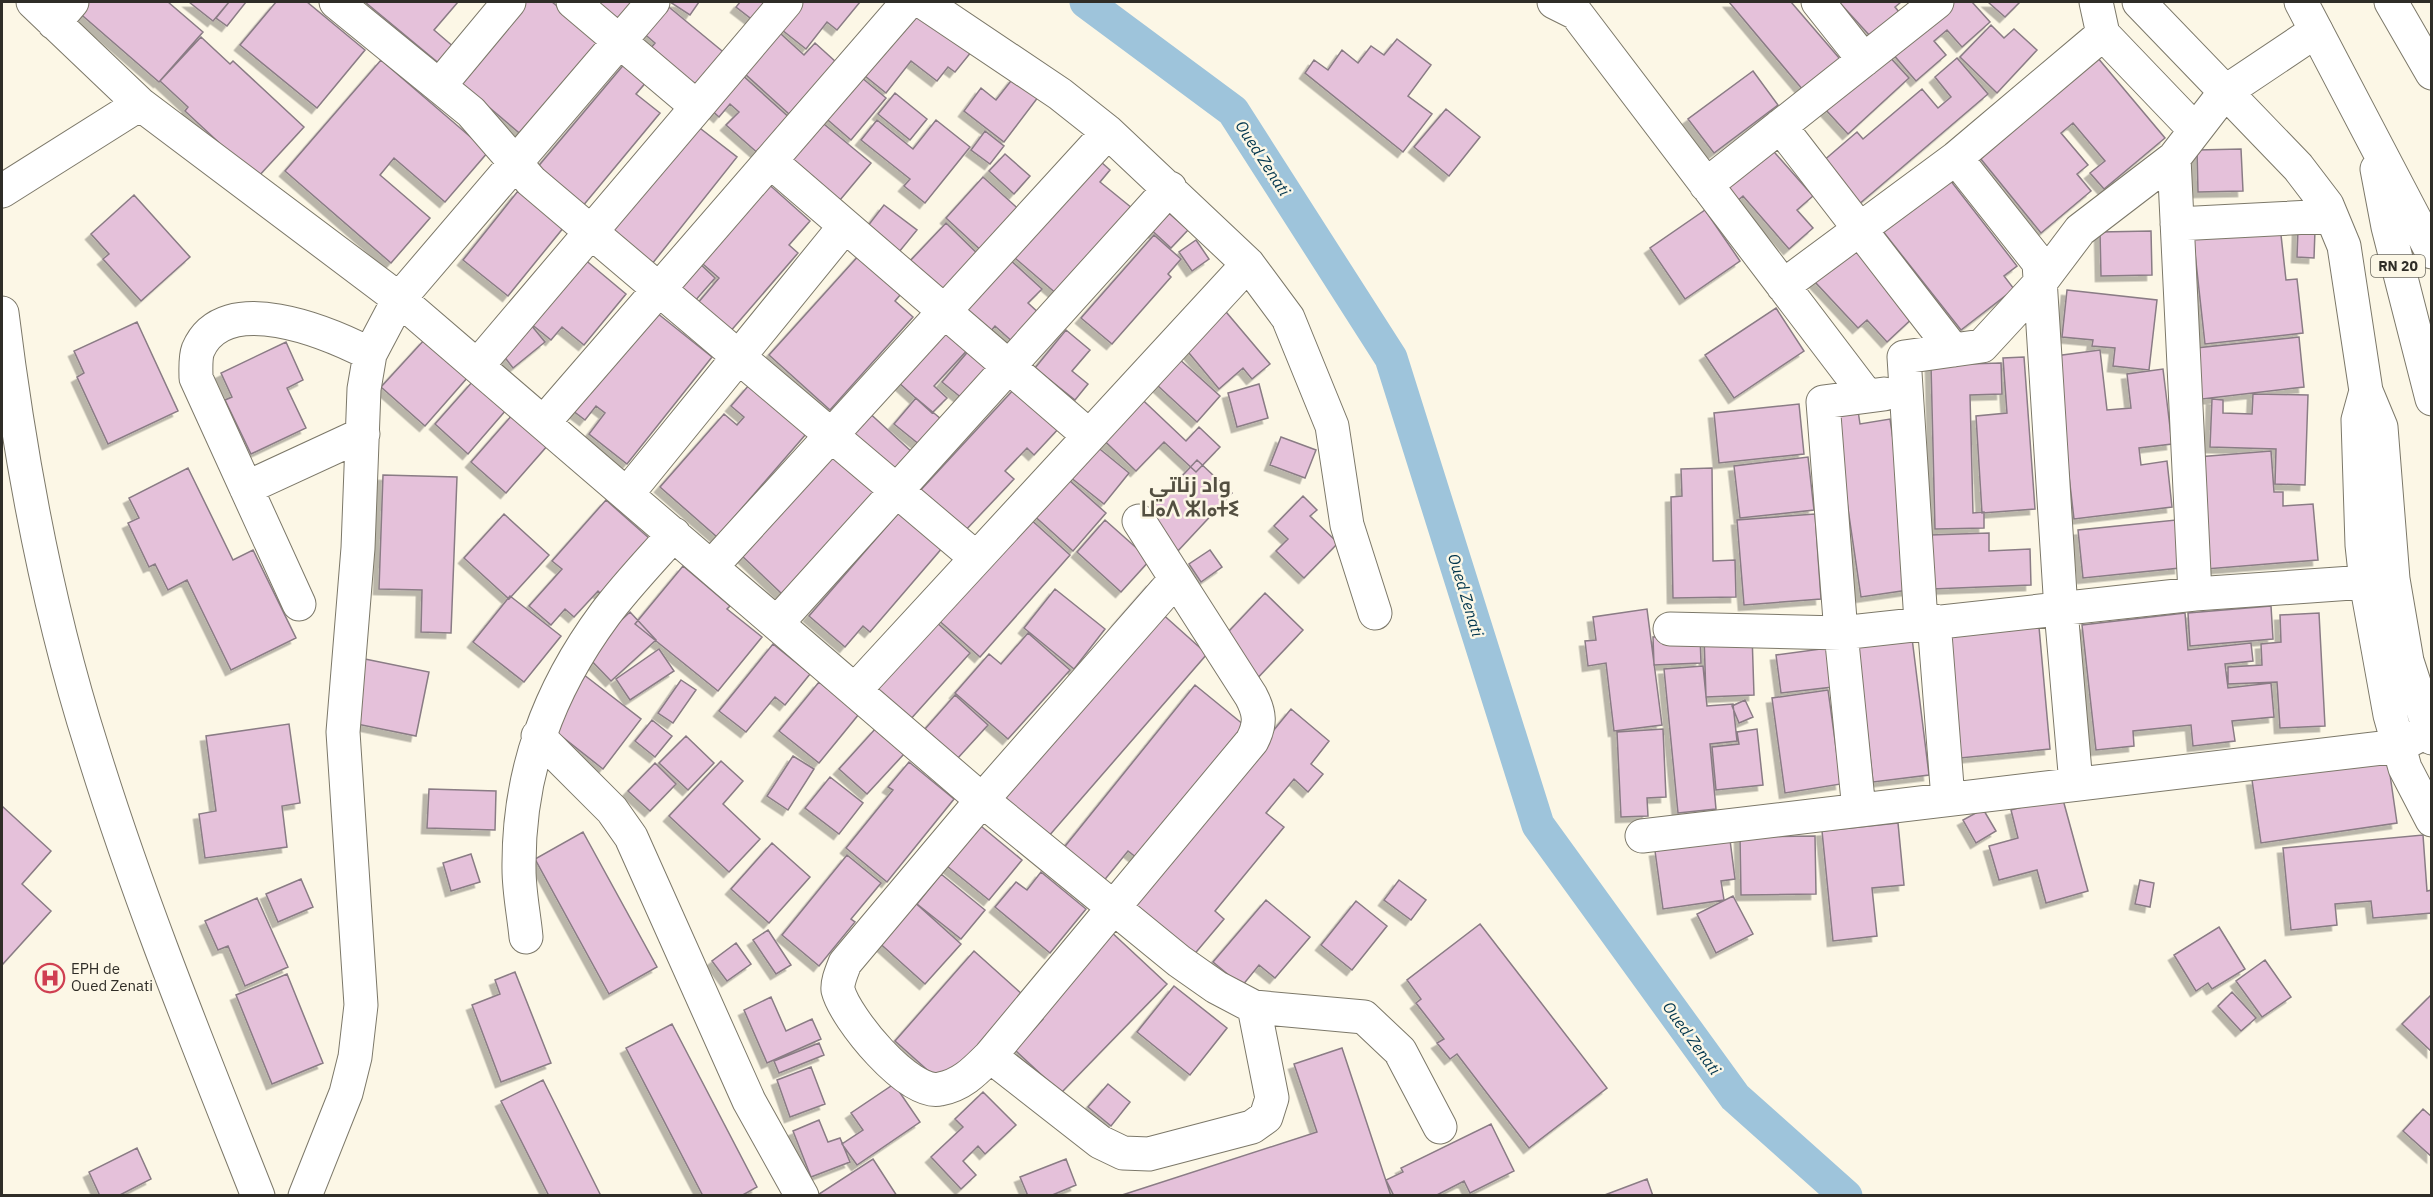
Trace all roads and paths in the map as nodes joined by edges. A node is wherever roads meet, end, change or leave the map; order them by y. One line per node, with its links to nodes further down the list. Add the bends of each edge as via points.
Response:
1 (336, 2): 21 (street)
2 (509, 2): 21 (street)
3 (573, 2): 18 (street)
4 (652, 2): 18 (street)
5 (786, 2): 24 (street)
6 (908, 2): 31 (street)
7 (923, 2): 27 (street, via 1060,94)
8 (1818, 2): 19 (street)
9 (1938, 2): 19 (street)
10 (2096, 2): 17 (street)
11 (2139, 2): 22 (street)
12 (2301, 2): 16 (street, RN 20)
13 (2391, 2): 20 (street)
14 (1574, 5): 33 (street)
15 (53, 8): 23 (street)
16 (2316, 31): 22 (street); 28 (street, RN 20)
17 (2103, 34): 26 (street); 29 (street)
18 (619, 40): 24 (street); 32 (street)
19 (1864, 60): 25 (street)
20 (2432, 73)
21 (440, 85): 32 (street, via 495,137)
22 (2225, 92): 26 (street); 36 (street, via 2298,167)
23 (140, 104): 35 (street); 47 (street)
24 (697, 107): 41 (street)
25 (1780, 126): 33 (street); 40 (street)
26 (2195, 130): 30 (street)
27 (1108, 132): 34 (street); 48 (street)
28 (2370, 132): 37 (street, RN 20); 58 (street, RN 20, via 2388,226)
29 (1956, 158): 40 (street); 44 (street, via 2039,262)
30 (2174, 158): 38 (street); 44 (street, via 2080,230)
31 (770, 161): 39 (street); 46 (street)
32 (514, 164): 41 (street); 47 (street)
33 (1706, 185): 45 (street)
34 (1170, 188): 43 (street); 54 (street)
35 (2, 191)
36 (2331, 216): 38 (street); 56 (street, via 2344,246)
37 (2424, 220): 42 (street, RN 20)
38 (2176, 224): 72 (street)
39 (845, 226): 48 (street); 52 (street)
40 (1860, 228): 45 (street); 50 (street)
41 (591, 231): 46 (street); 53 (street)
42 (2432, 252)
43 (1248, 264): 62 (street); 75 (street, via 1288,318 1332,426 1347,525)
44 (2040, 283): 50 (street, via 1982,346); 74 (street)
45 (1783, 286): 57 (street)
46 (659, 289): 52 (street); 59 (street)
47 (399, 299): 51 (street); 53 (street)
48 (944, 312): 54 (street); 61 (street)
49 (2, 313): 95 (street, via 46,582 91,747 152,927)
50 (1953, 350): 55 (street, via 1904,357)
51 (370, 354): 60 (street); 63 (street, via 338,337 267,319 239,319 214,328 198,351 196,378)
52 (739, 356): 61 (street); 65 (street)
53 (478, 365): 59 (street)
54 (1008, 367): 62 (street); 64 (street)
55 (1906, 391): 57 (street); 76 (street)
56 (2366, 391): 71 (street, via 2358,420); 81 (street, via 2381,427 2393,579 2407,661)
57 (1867, 396): 79 (street, via 1823,402)
58 (2432, 399)
59 (544, 422): 65 (street)
60 (363, 434): 63 (street); 96 (street, via 343,732 361,1005 356,1057 346,1093)
61 (832, 435): 64 (street); 69 (street)
62 (1088, 435): 68 (street)
63 (246, 488): 73 (street)
64 (897, 491): 68 (street); 77 (street)
65 (627, 494): 67 (street)
66 (1139, 521): 70 (street)
67 (674, 534): 69 (street); 82 (street, via 606,613 564,675)
68 (975, 557): 80 (street)
69 (711, 567): 77 (street)
70 (1176, 579): 86 (street); 90 (street, via 1251,696 1259,711 1259,728)
71 (2366, 582): 72 (street); 83 (street)
72 (2195, 594): 74 (street)
73 (299, 604)
74 (2061, 610): 76 (street); 84 (street)
75 (1375, 613)
76 (1928, 622): 79 (street); 85 (street)
77 (777, 623): 80 (street)
78 (1670, 629): 79 (street)
79 (1841, 633): 87 (street)
80 (855, 690): 86 (street)
81 (2430, 734): 83 (street)
82 (538, 736): 91 (street, via 523,802 519,870); 97 (street, via 612,810 631,837 748,1101)
83 (2399, 746): 84 (street); 88 (street, via 2405,768)
84 (2076, 784): 85 (street)
85 (1947, 799): 87 (street)
86 (982, 800): 90 (street); 93 (street, via 844,963 837,987 848,1015 886,1058 916,1084 938,1090 966,1080)
87 (1859, 810): 89 (street)
88 (2432, 820)
89 (1642, 836)
90 (1113, 909): 92 (street, via 1216,987); 93 (street)
91 (526, 938)
92 (1254, 1007): 93 (street, via 1272,1098 1266,1117 1252,1127 1149,1154 1123,1153 1100,1142); 94 (street, via 1364,1017 1401,1051)
93 (990, 1056)
94 (1440, 1127)
95 (258, 1196)
96 (305, 1196)
97 (802, 1196)

